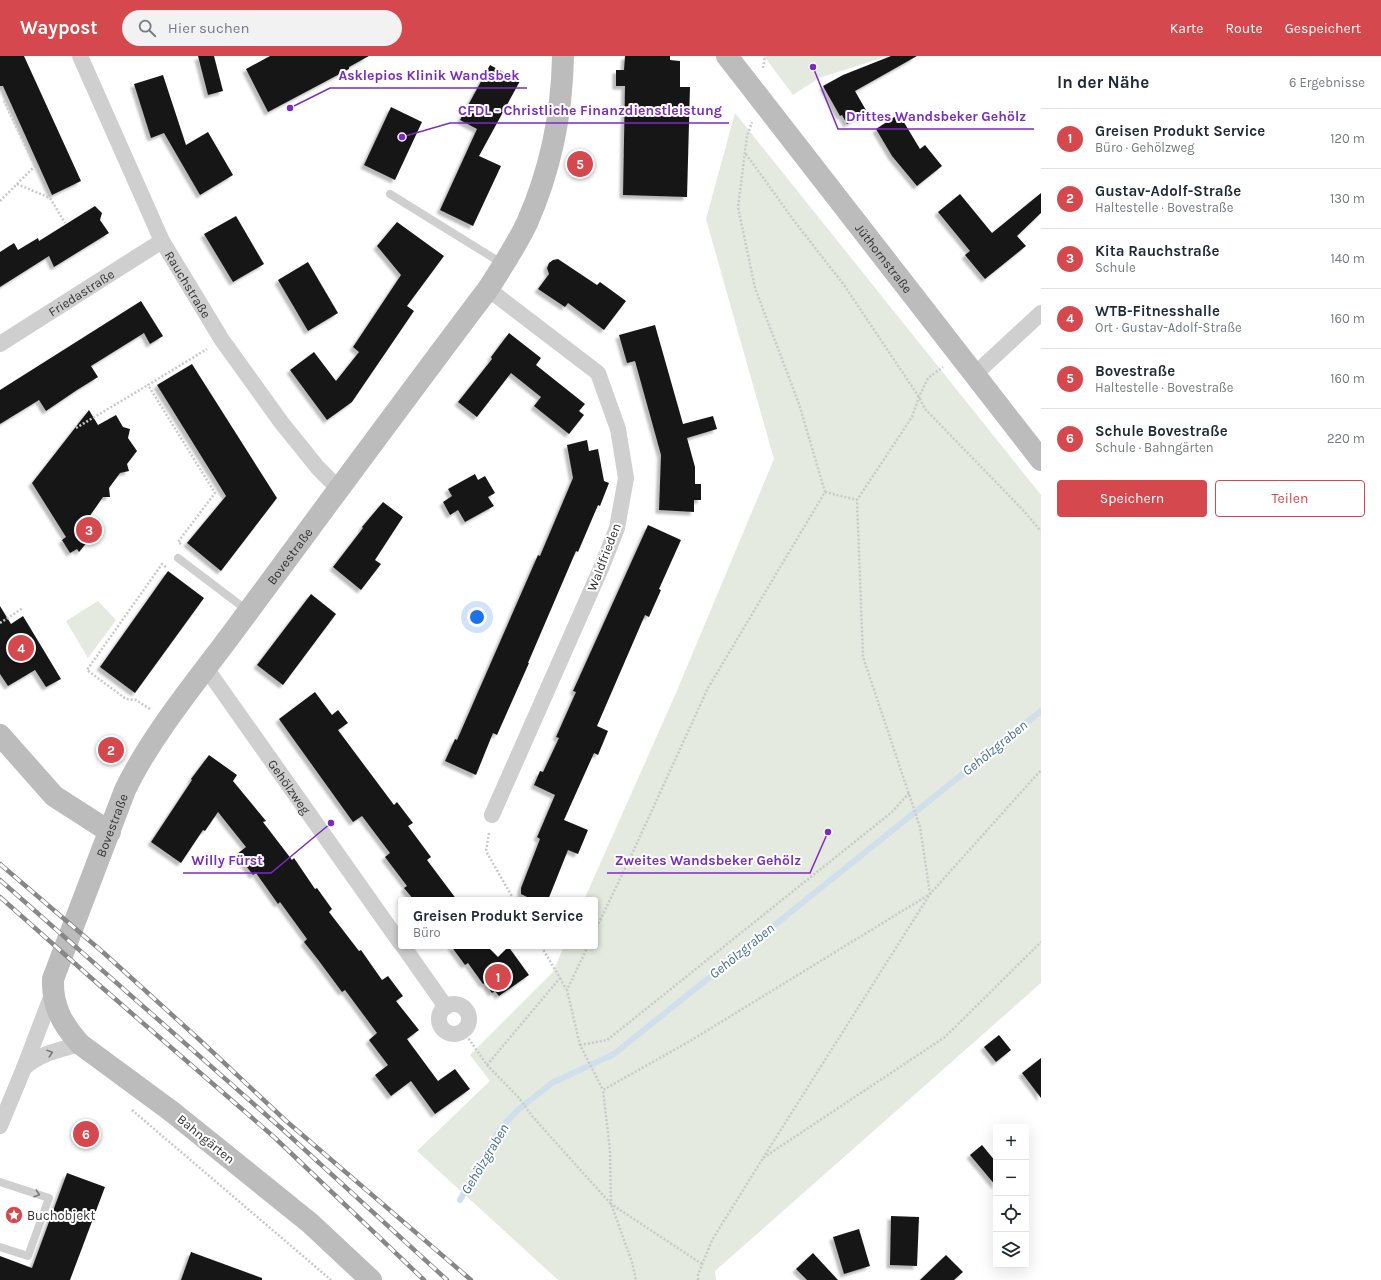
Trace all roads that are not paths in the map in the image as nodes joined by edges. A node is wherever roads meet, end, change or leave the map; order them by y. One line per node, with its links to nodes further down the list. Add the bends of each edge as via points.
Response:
1 (80, 56): 5 (street, Rauchstraße)
2 (563, 56): 6 (main road, Bovestraße, via 558,117 551,154 527,222)
3 (727, 56): 10 (main road, Jüthornstraße)
4 (390, 194): 6 (lane)
5 (162, 241): 9 (street, Friedastraße); 12 (street, Rauchstraße, via 222,340 281,422 318,468)
6 (504, 265): 7 (main road, Bovestraße)
7 (488, 289): 12 (main road, Bovestraße); 17 (street, Waldfrieden, via 598,373 618,429 626,478 617,528 602,566)
8 (1041, 313): 10 (street)
9 (0, 344)
10 (975, 374): 11 (main road, Jüthornstraße)
11 (1041, 460)
12 (338, 488): 14 (main road, Bovestraße)
13 (178, 558): 14 (lane)
14 (248, 611): 15 (main road, Bovestraße)
15 (206, 668): 18 (main road, Bovestraße, via 137,767); 19 (street, Gehölzweg)
16 (0, 736): 18 (main road, via 54,796)
17 (492, 815)
18 (110, 832): 21 (main road, Bovestraße, via 53,979)
19 (398, 939)
20 (405, 949): 22 (street, Gehölzweg, via 446,1007 452,1004 465,1008 470,1020)
21 (52, 992): 23 (main road, Bahngärten, via 64,1024); 24 (street, Bovestraße)
22 (464, 1032)
23 (80, 1044): 24 (street, one-way to 23, via 38,1057); 28 (main road, Bahngärten, via 171,1111 310,1223)
24 (24, 1068): 25 (street, Bovestraße)
25 (0, 1126)
26 (0, 1182): 27 (lane, one-way to 27, via 49,1198 28,1256)
27 (0, 1247)
28 (366, 1278)

